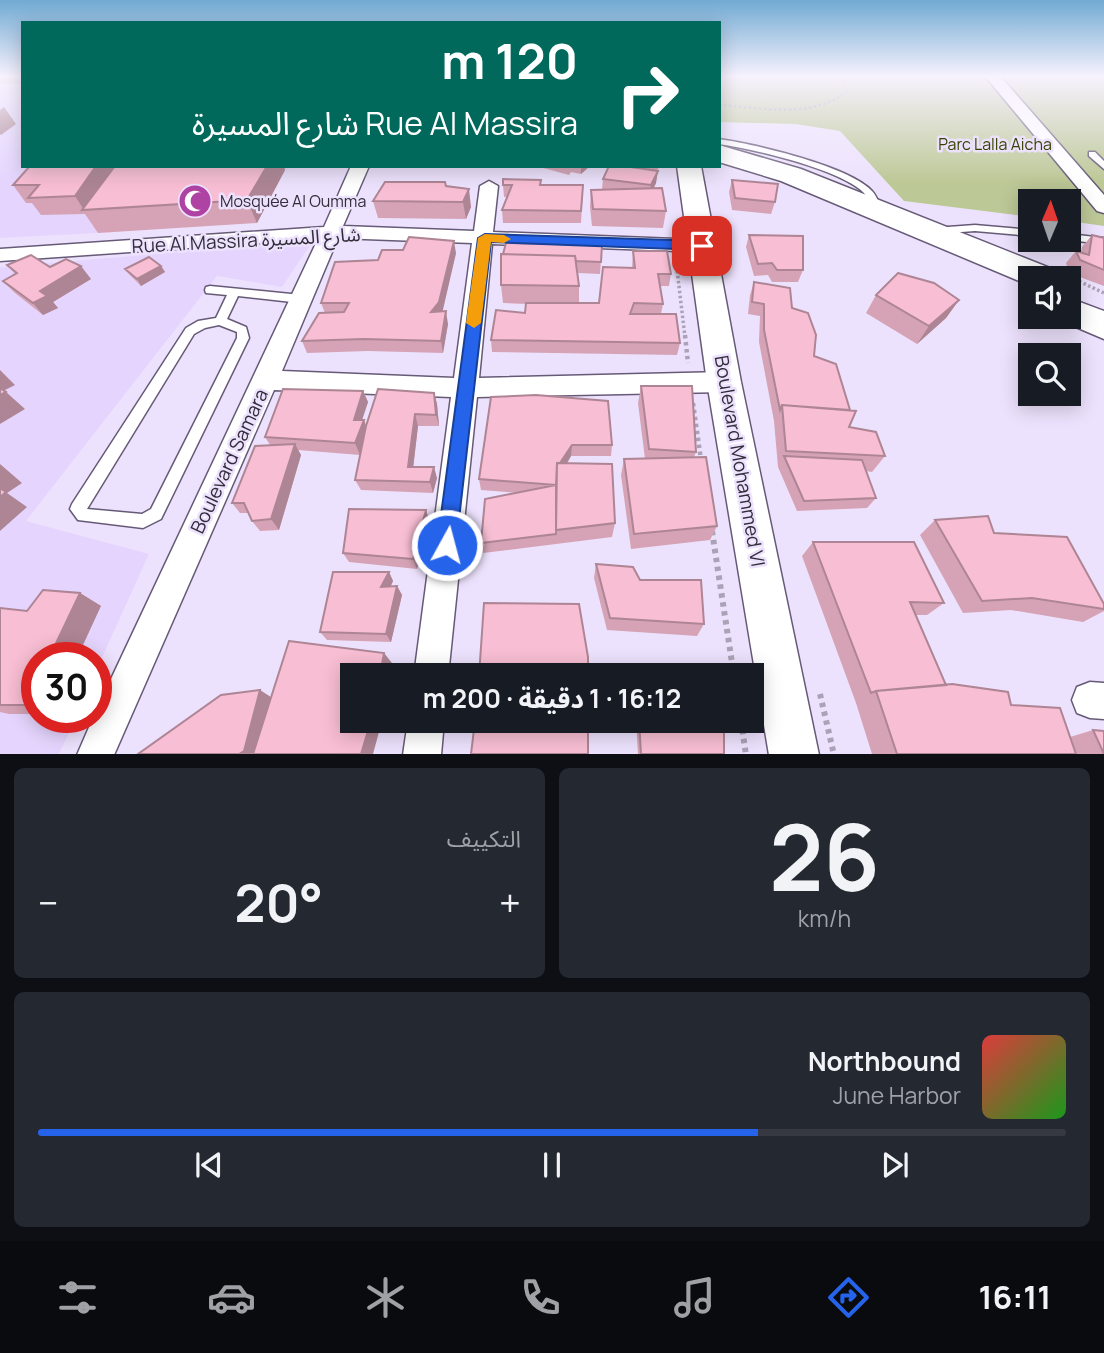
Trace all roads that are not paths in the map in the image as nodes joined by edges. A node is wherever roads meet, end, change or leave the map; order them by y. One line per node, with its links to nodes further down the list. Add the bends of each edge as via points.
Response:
1 (1022, 111): 10 (street)
2 (721, 141): 11 (lane, via 796,158 858,184 869,192)
3 (721, 154): 11 (main road, via 791,175)
4 (1092, 154): 5 (lane)
5 (1104, 166)
6 (721, 167): 19 (main road)
7 (359, 168): 12 (street, Boulevard Samara)
8 (689, 168): 18 (street, Boulevard Mohammed VI)
9 (489, 186): 15 (street)
10 (1104, 206)
11 (877, 210): 13 (main road)
12 (331, 232): 15 (street, Rue Al Massira شارع المسيرة); 20 (street, Rue Al Massira شارع المسيرة); 25 (street, Boulevard Samara)
13 (930, 232): 14 (lane, via 975,228); 19 (main road)
14 (1018, 232)
15 (485, 238): 18 (street, Rue Al Massira شارع المسيرة); 32 (street)
16 (1082, 238): 17 (lane)
17 (1104, 241)
18 (688, 245): 31 (street, Boulevard Mohammed VI)
19 (957, 251): 21 (main road); 22 (main road)
20 (0, 256)
21 (1018, 270)
22 (1018, 285)
23 (210, 290): 24 (lane)
24 (234, 293): 25 (lane); 29 (lane)
25 (300, 299): 30 (street, Boulevard Samara)
26 (1081, 299): 28 (main road)
27 (1081, 313): 28 (main road)
28 (1104, 319)
29 (220, 321): 29 (lane, via 190,331 77,509 83,515 143,521 156,514 243,338 242,330)
30 (266, 380): 32 (street); 35 (street, Boulevard Samara)
31 (707, 382): 32 (street); 37 (street, Boulevard Mohammed VI)
32 (465, 388): 33 (street)
33 (433, 663)
34 (425, 733): 36 (street)
35 (94, 754)
36 (422, 754)
37 (794, 754)

